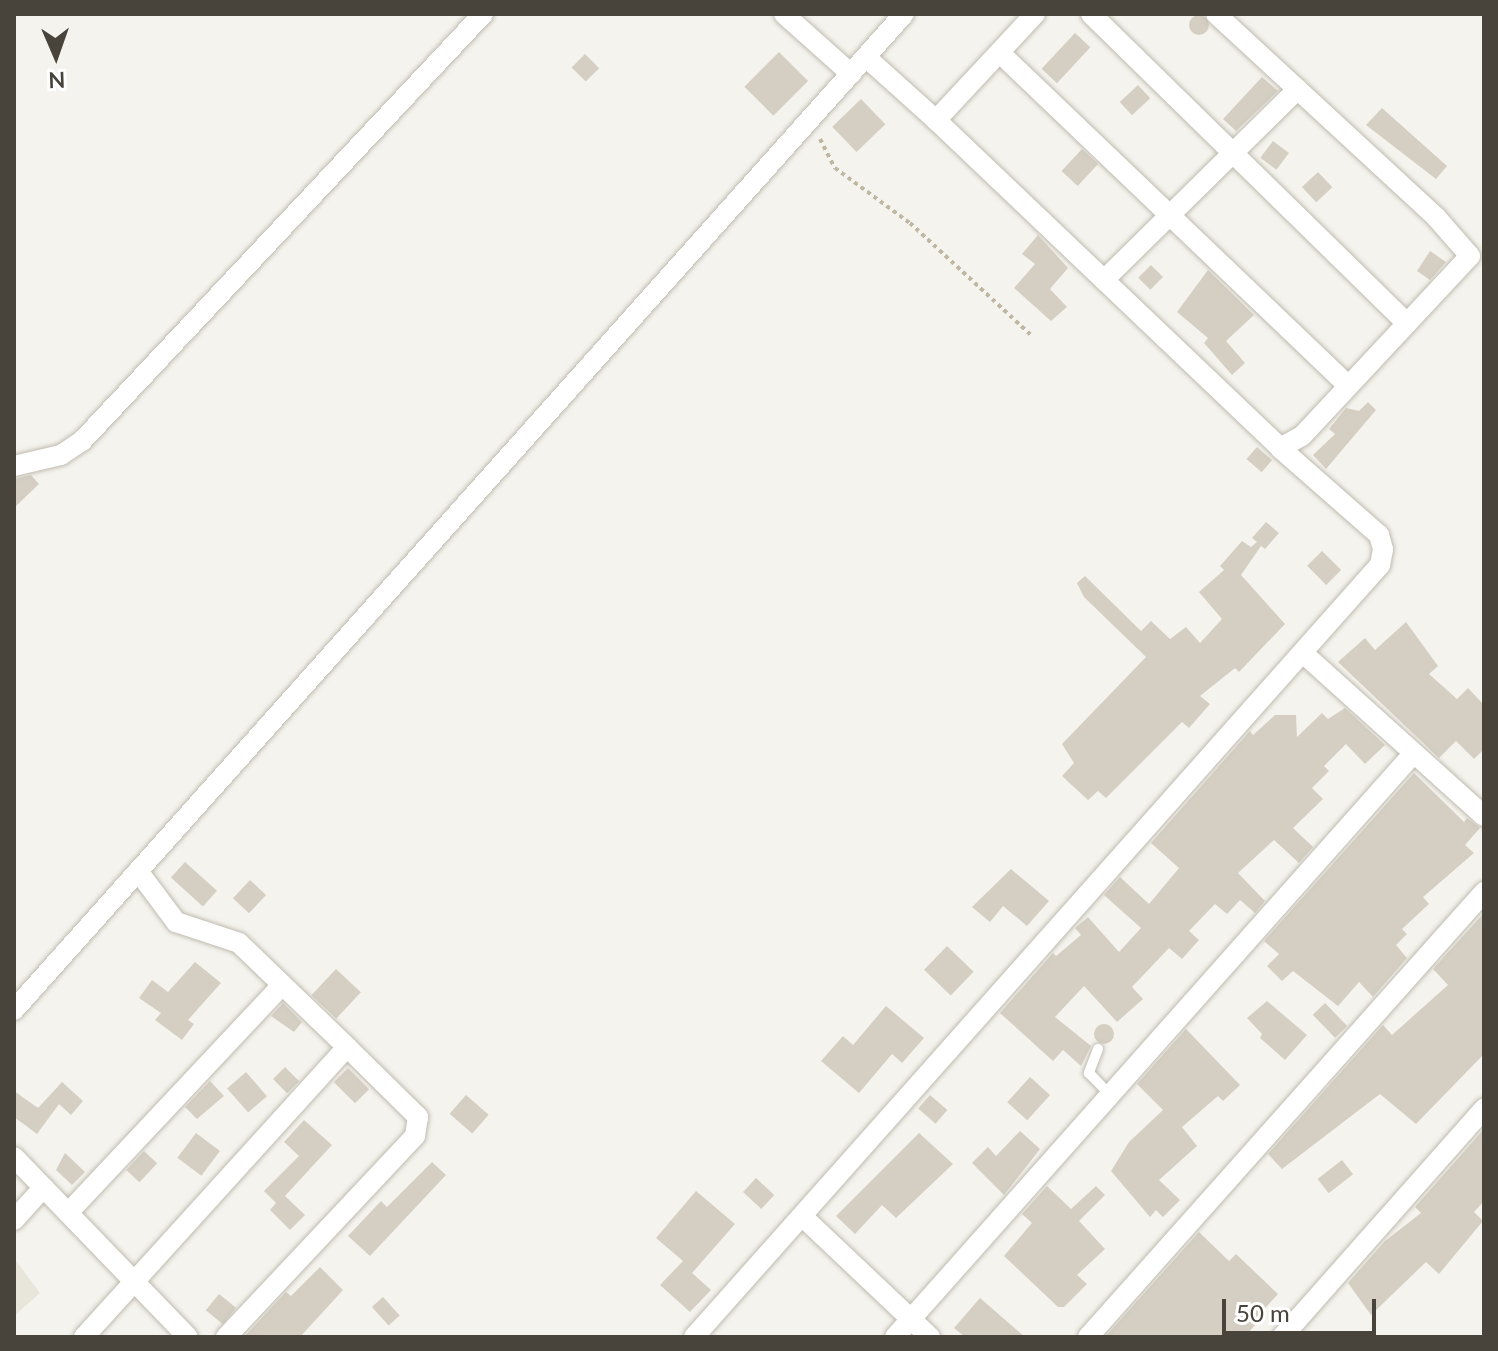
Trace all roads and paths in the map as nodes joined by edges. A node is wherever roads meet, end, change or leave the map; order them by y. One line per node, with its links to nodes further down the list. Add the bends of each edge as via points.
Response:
1 (483, 14): 20 (street, via 82,441 61,455)
2 (784, 14): 9 (street)
3 (904, 14): 8 (street)
4 (1035, 14): 7 (street)
5 (1091, 14): 13 (street)
6 (1216, 14): 10 (street)
7 (1000, 53): 12 (street); 14 (street)
8 (866, 57): 9 (street); 12 (street)
9 (851, 74): 11 (street)
10 (1298, 89): 13 (street); 16 (street, via 1436,217 1470,256)
11 (817, 113): 17 (path, via 822,148 835,168 910,223); 24 (street)
12 (936, 120): 15 (street)
13 (1234, 151): 14 (street); 16 (street)
14 (1170, 215): 15 (street); 18 (street)
15 (1104, 280): 19 (street)
16 (1407, 323): 18 (street)
17 (1032, 336)
18 (1349, 386): 19 (street, via 1302,436)
19 (1280, 448): 21 (street, via 1379,535 1383,549 1380,565)
20 (14, 466)
21 (1303, 653): 22 (street); 35 (street)
22 (1413, 754): 23 (street); 30 (street)
23 (1484, 816)
24 (138, 871): 26 (street, via 176,922 239,943); 27 (street)
25 (1484, 892): 45 (street)
26 (282, 985): 28 (street); 34 (street)
27 (14, 1010)
28 (347, 1047): 37 (street); 41 (street, via 418,1117 415,1136)
29 (1098, 1049): 30 (lane, via 1089,1073)
30 (1109, 1094): 38 (street)
31 (1484, 1109): 46 (street)
32 (14, 1157): 33 (street)
33 (43, 1188): 34 (street); 36 (street)
34 (68, 1213): 37 (street)
35 (803, 1217): 38 (street); 42 (street)
36 (14, 1220)
37 (135, 1281): 39 (street); 40 (street)
38 (911, 1319): 43 (street); 44 (street)
39 (84, 1337)
40 (188, 1337)
41 (226, 1337)
42 (694, 1337)
43 (895, 1337)
44 (930, 1337)
45 (1088, 1337)
46 (1282, 1337)

